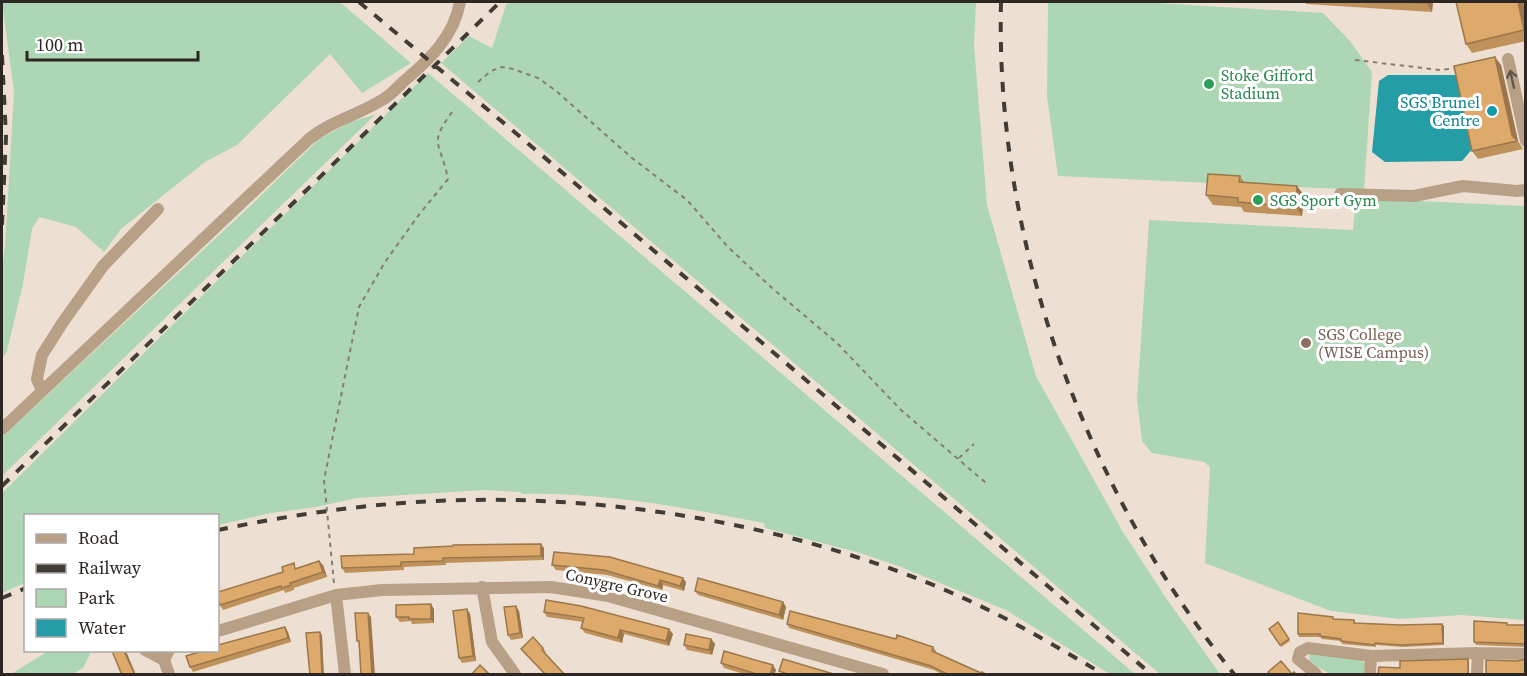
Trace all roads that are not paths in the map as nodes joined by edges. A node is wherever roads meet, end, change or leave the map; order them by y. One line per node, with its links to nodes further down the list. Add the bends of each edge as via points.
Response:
1 (460, 2): 7 (street, via 448,35 416,71 384,100 309,139)
2 (1508, 59): 3 (street, one-way to 2)
3 (1526, 141)
4 (1526, 190): 5 (street, via 1463,186 1414,196)
5 (1341, 194)
6 (158, 209): 7 (street, via 103,266 63,322 42,355 37,379)
7 (42, 391): 8 (street)
8 (2, 429)
9 (482, 587): 10 (street, Conygre Grove); 19 (street, via 492,642); 20 (street, Conygre Grove, via 551,587 608,596)
10 (336, 595): 11 (street, Conygre Grove); 18 (street)
11 (219, 631)
12 (150, 652): 15 (street)
13 (1478, 653): 14 (street); 16 (street); 23 (street)
14 (1526, 654)
15 (166, 655): 17 (street)
16 (1371, 656): 21 (street, via 1308,648 1300,652 1298,659); 22 (street)
17 (169, 675)
18 (345, 675)
19 (514, 675)
20 (883, 675)
21 (1316, 675)
22 (1370, 675)
23 (1477, 675)

